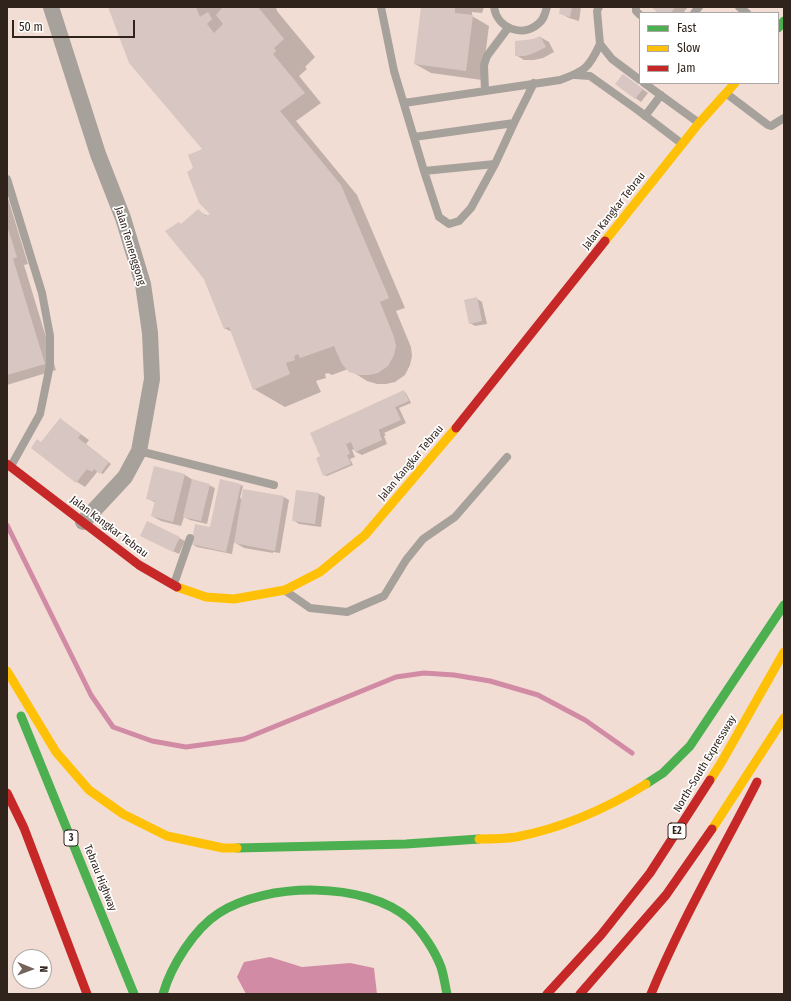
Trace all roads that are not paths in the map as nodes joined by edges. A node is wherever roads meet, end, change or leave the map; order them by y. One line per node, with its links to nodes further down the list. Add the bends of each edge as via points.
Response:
1 (51, 7): 26 (street, Jalan Temenggong, via 143,284 150,333 152,379)
2 (381, 7): 16 (lane, via 394,71)
3 (494, 7): 6 (lane, via 500,21)
4 (547, 7): 6 (lane, via 542,20 529,29 518,31)
5 (599, 7): 7 (lane, via 597,11)
6 (508, 28): 13 (lane, via 487,56 484,65)
7 (600, 44): 8 (lane, via 590,63); 9 (lane, via 612,59)
8 (574, 75): 10 (lane, via 560,80); 17 (lane, via 590,76)
9 (639, 79)
10 (534, 83): 13 (lane); 19 (lane)
11 (645, 84): 15 (lane)
12 (734, 84): 14 (main road, Jalan Kangkar Tebrau)
13 (485, 91): 16 (lane)
14 (726, 94): 18 (lane, via 768,125 771,126); 20 (main road, Jalan Kangkar Tebrau)
15 (660, 95): 17 (lane); 20 (lane)
16 (404, 103): 21 (lane)
17 (646, 116): 22 (lane)
18 (784, 118)
19 (514, 122): 21 (lane); 23 (lane)
20 (699, 123): 22 (main road, Jalan Kangkar Tebrau)
21 (414, 137): 24 (lane)
22 (682, 144): 33 (main road, Jalan Kangkar Tebrau, via 436,453 365,535 320,572)
23 (495, 164): 24 (lane); 24 (lane, via 470,208 459,221 448,224 439,217)
24 (424, 171)
25 (7, 179): 28 (lane, via 42,293 50,336 50,365 40,414)
26 (139, 451): 29 (lane); 30 (street, Jalan Temenggong, via 125,477)
27 (507, 457): 33 (lane, via 455,517 423,539 406,560 384,596 347,612 310,608)
28 (8, 465): 30 (main road, Jalan Kangkar Tebrau)
29 (274, 485)
30 (83, 522): 32 (main road, Jalan Kangkar Tebrau, via 139,565)
31 (190, 538): 32 (lane)
32 (173, 585): 33 (main road, Jalan Kangkar Tebrau, via 206,597 234,599)
33 (284, 590)
34 (784, 605): 36 (main road, via 690,746 663,773 627,796 574,821 515,837 398,844 223,848 167,836 123,814 89,790 56,752)
35 (784, 652): 47 (main road, North–South Expressway / E2, via 721,763 650,873 601,935)
36 (7, 671)
37 (7, 681): 44 (main road, Tebrau Highway / 3)
38 (784, 718): 48 (main road, via 704,842 666,895)
39 (784, 730): 40 (main road)
40 (766, 762)
41 (760, 775): 49 (main road, via 722,852 685,918)
42 (7, 793): 43 (main road, via 24,828)
43 (87, 994)
44 (134, 994)
45 (163, 994): 46 (main road, via 176,963 194,936 219,913 262,894 295,890 326,891 367,897 390,906 410,920 429,944 441,968)
46 (447, 994)
47 (547, 994)
48 (580, 994)
49 (651, 994)

